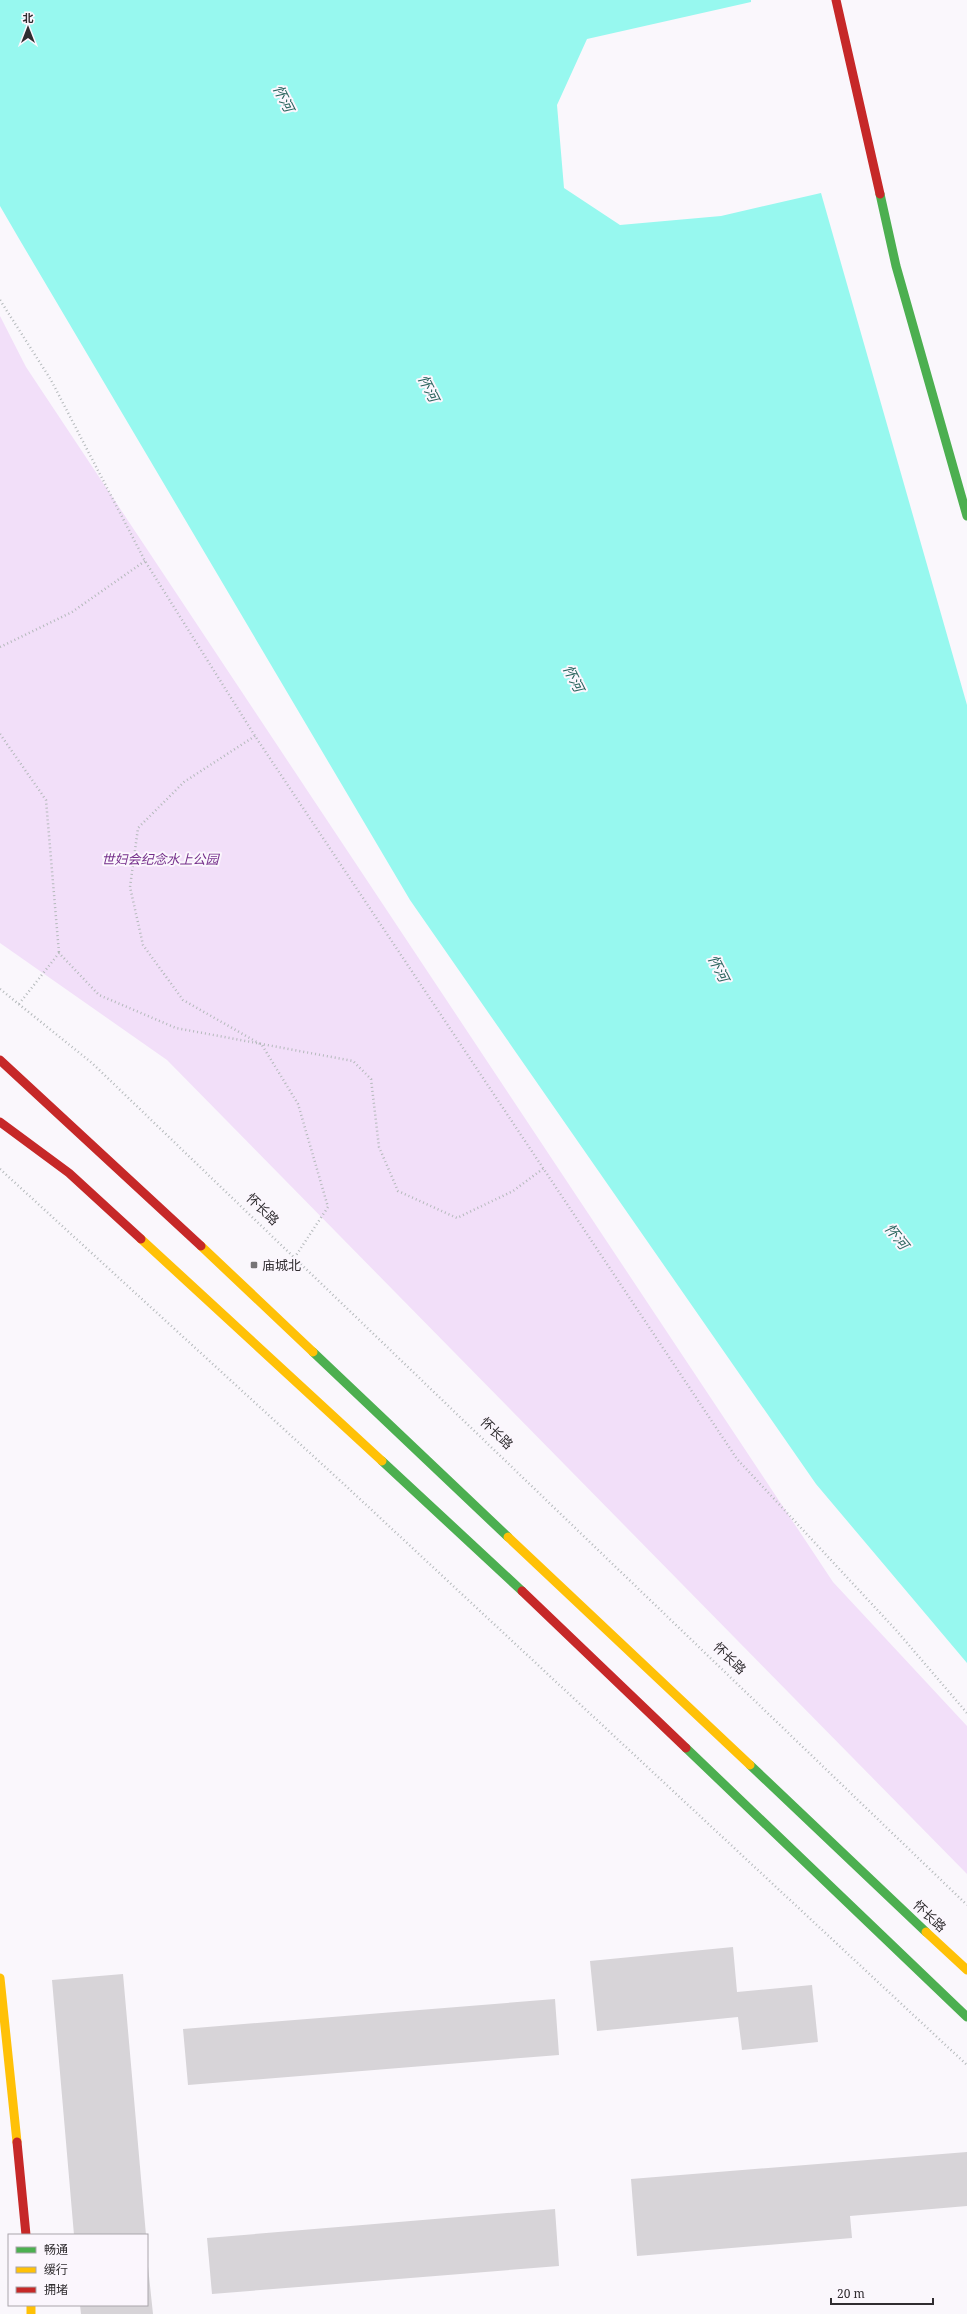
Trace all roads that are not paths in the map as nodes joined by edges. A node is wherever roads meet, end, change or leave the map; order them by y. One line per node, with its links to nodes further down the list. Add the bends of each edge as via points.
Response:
1 (836, 0): 2 (main road, via 896,266)
2 (967, 516)
3 (0, 1060): 5 (main road, 怀长路, via 250,1292)
4 (0, 1122): 7 (main road, via 70,1173 469,1541)
5 (967, 1970)
6 (0, 1978): 8 (main road)
7 (967, 2017)
8 (26, 2234)

